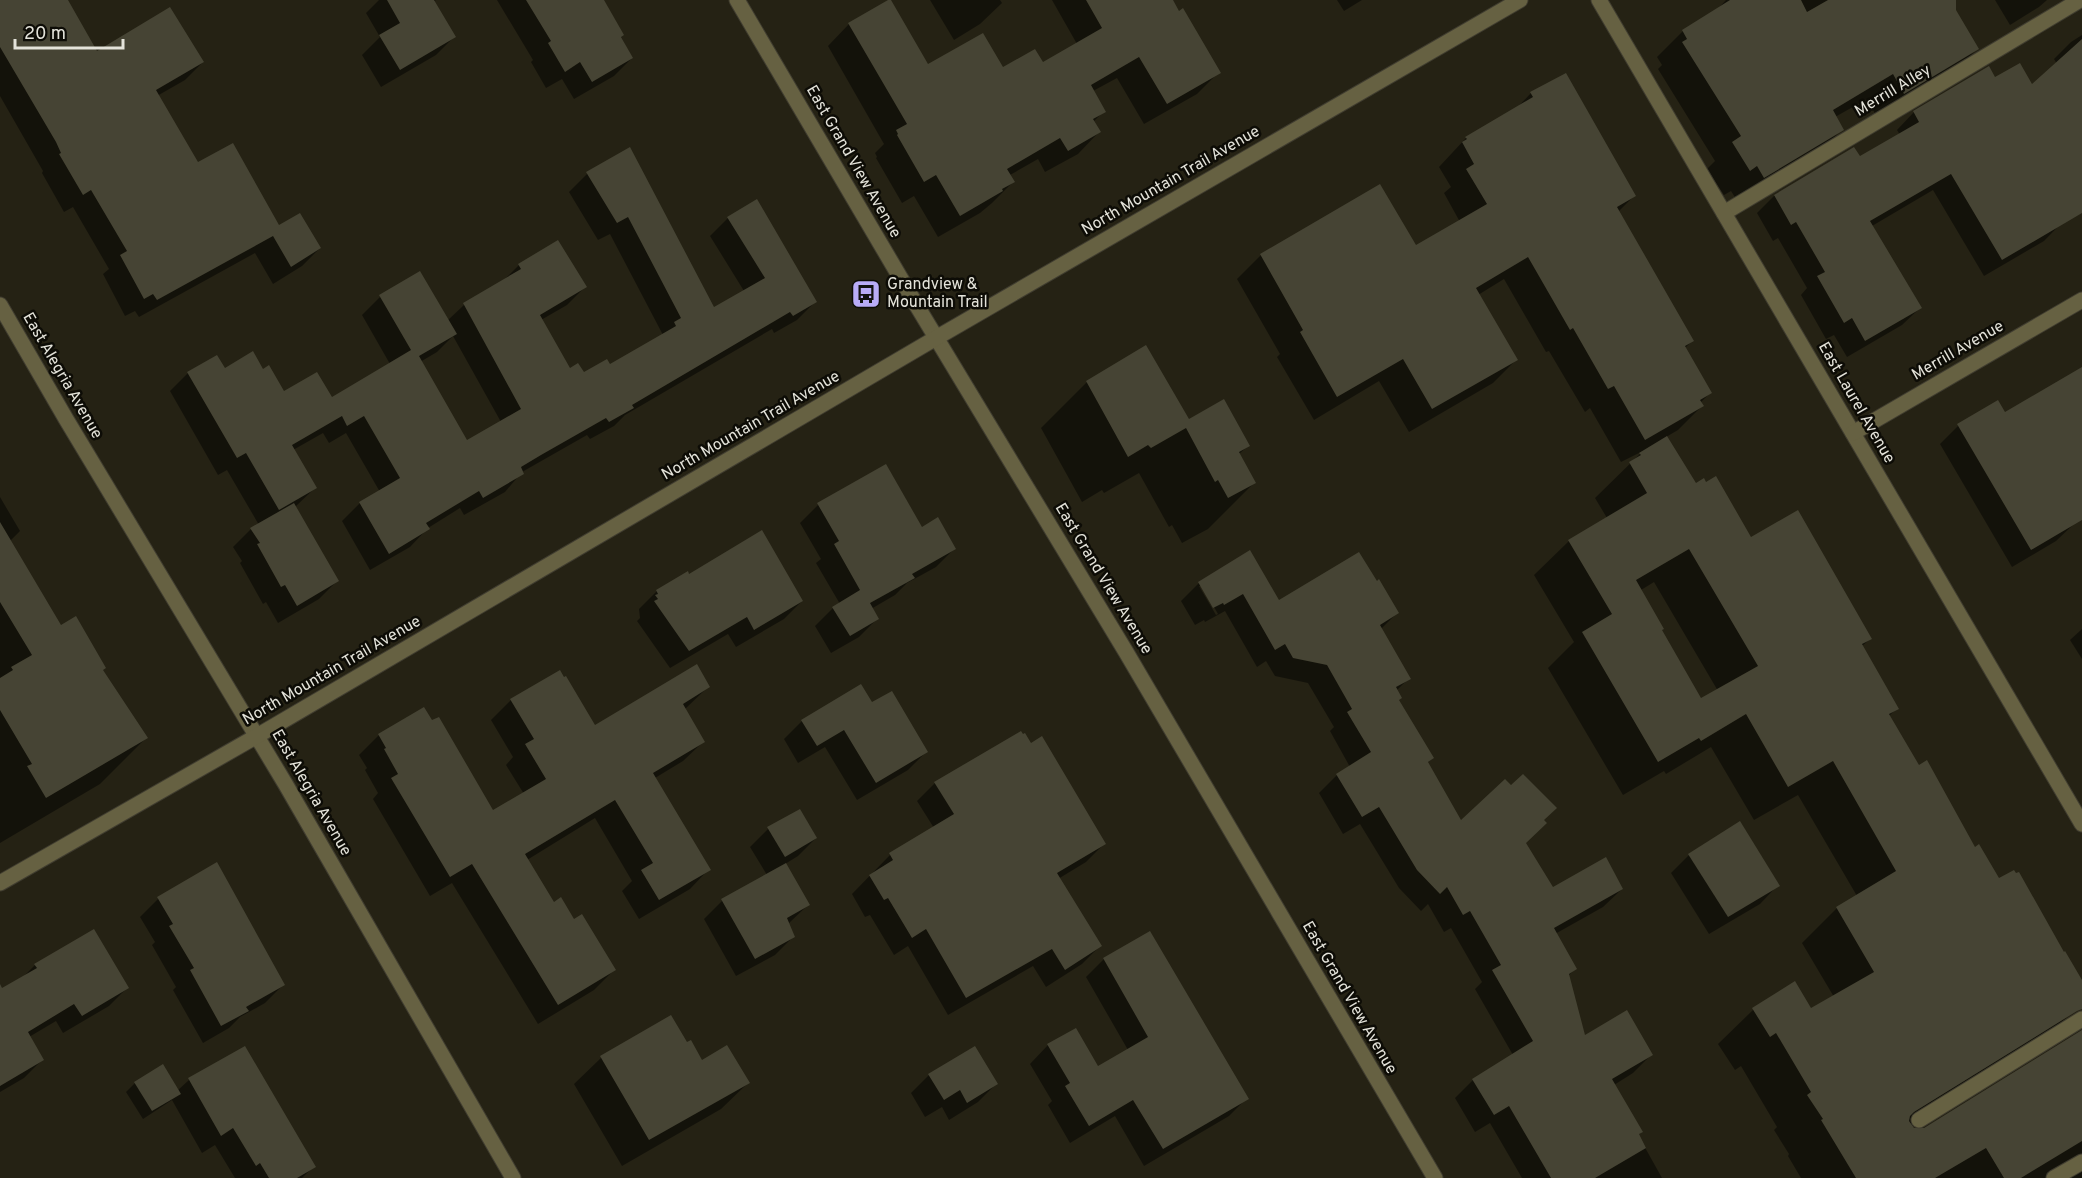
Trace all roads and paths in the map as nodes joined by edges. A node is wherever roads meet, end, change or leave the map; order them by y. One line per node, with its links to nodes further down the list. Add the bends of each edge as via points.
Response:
1 (737, 0): 8 (street, East Grand View Avenue)
2 (1520, 0): 8 (street, North Mountain Trail Avenue)
3 (1599, 0): 5 (street, East Laurel Avenue)
4 (2080, 0): 5 (street, Merrill Alley)
5 (1725, 213): 9 (street, East Laurel Avenue)
6 (2082, 300): 9 (street, Merrill Avenue)
7 (0, 305): 10 (street, East Alegria Avenue)
8 (936, 338): 10 (street, North Mountain Trail Avenue); 17 (street, East Grand View Avenue)
9 (1853, 433): 11 (street, East Laurel Avenue)
10 (257, 736): 12 (street, North Mountain Trail Avenue); 16 (street, East Alegria Avenue)
11 (2082, 824)
12 (0, 883)
13 (2082, 1019): 14 (street)
14 (1919, 1120)
15 (2082, 1162): 18 (street)
16 (513, 1178)
17 (1435, 1178)
18 (2054, 1178)

